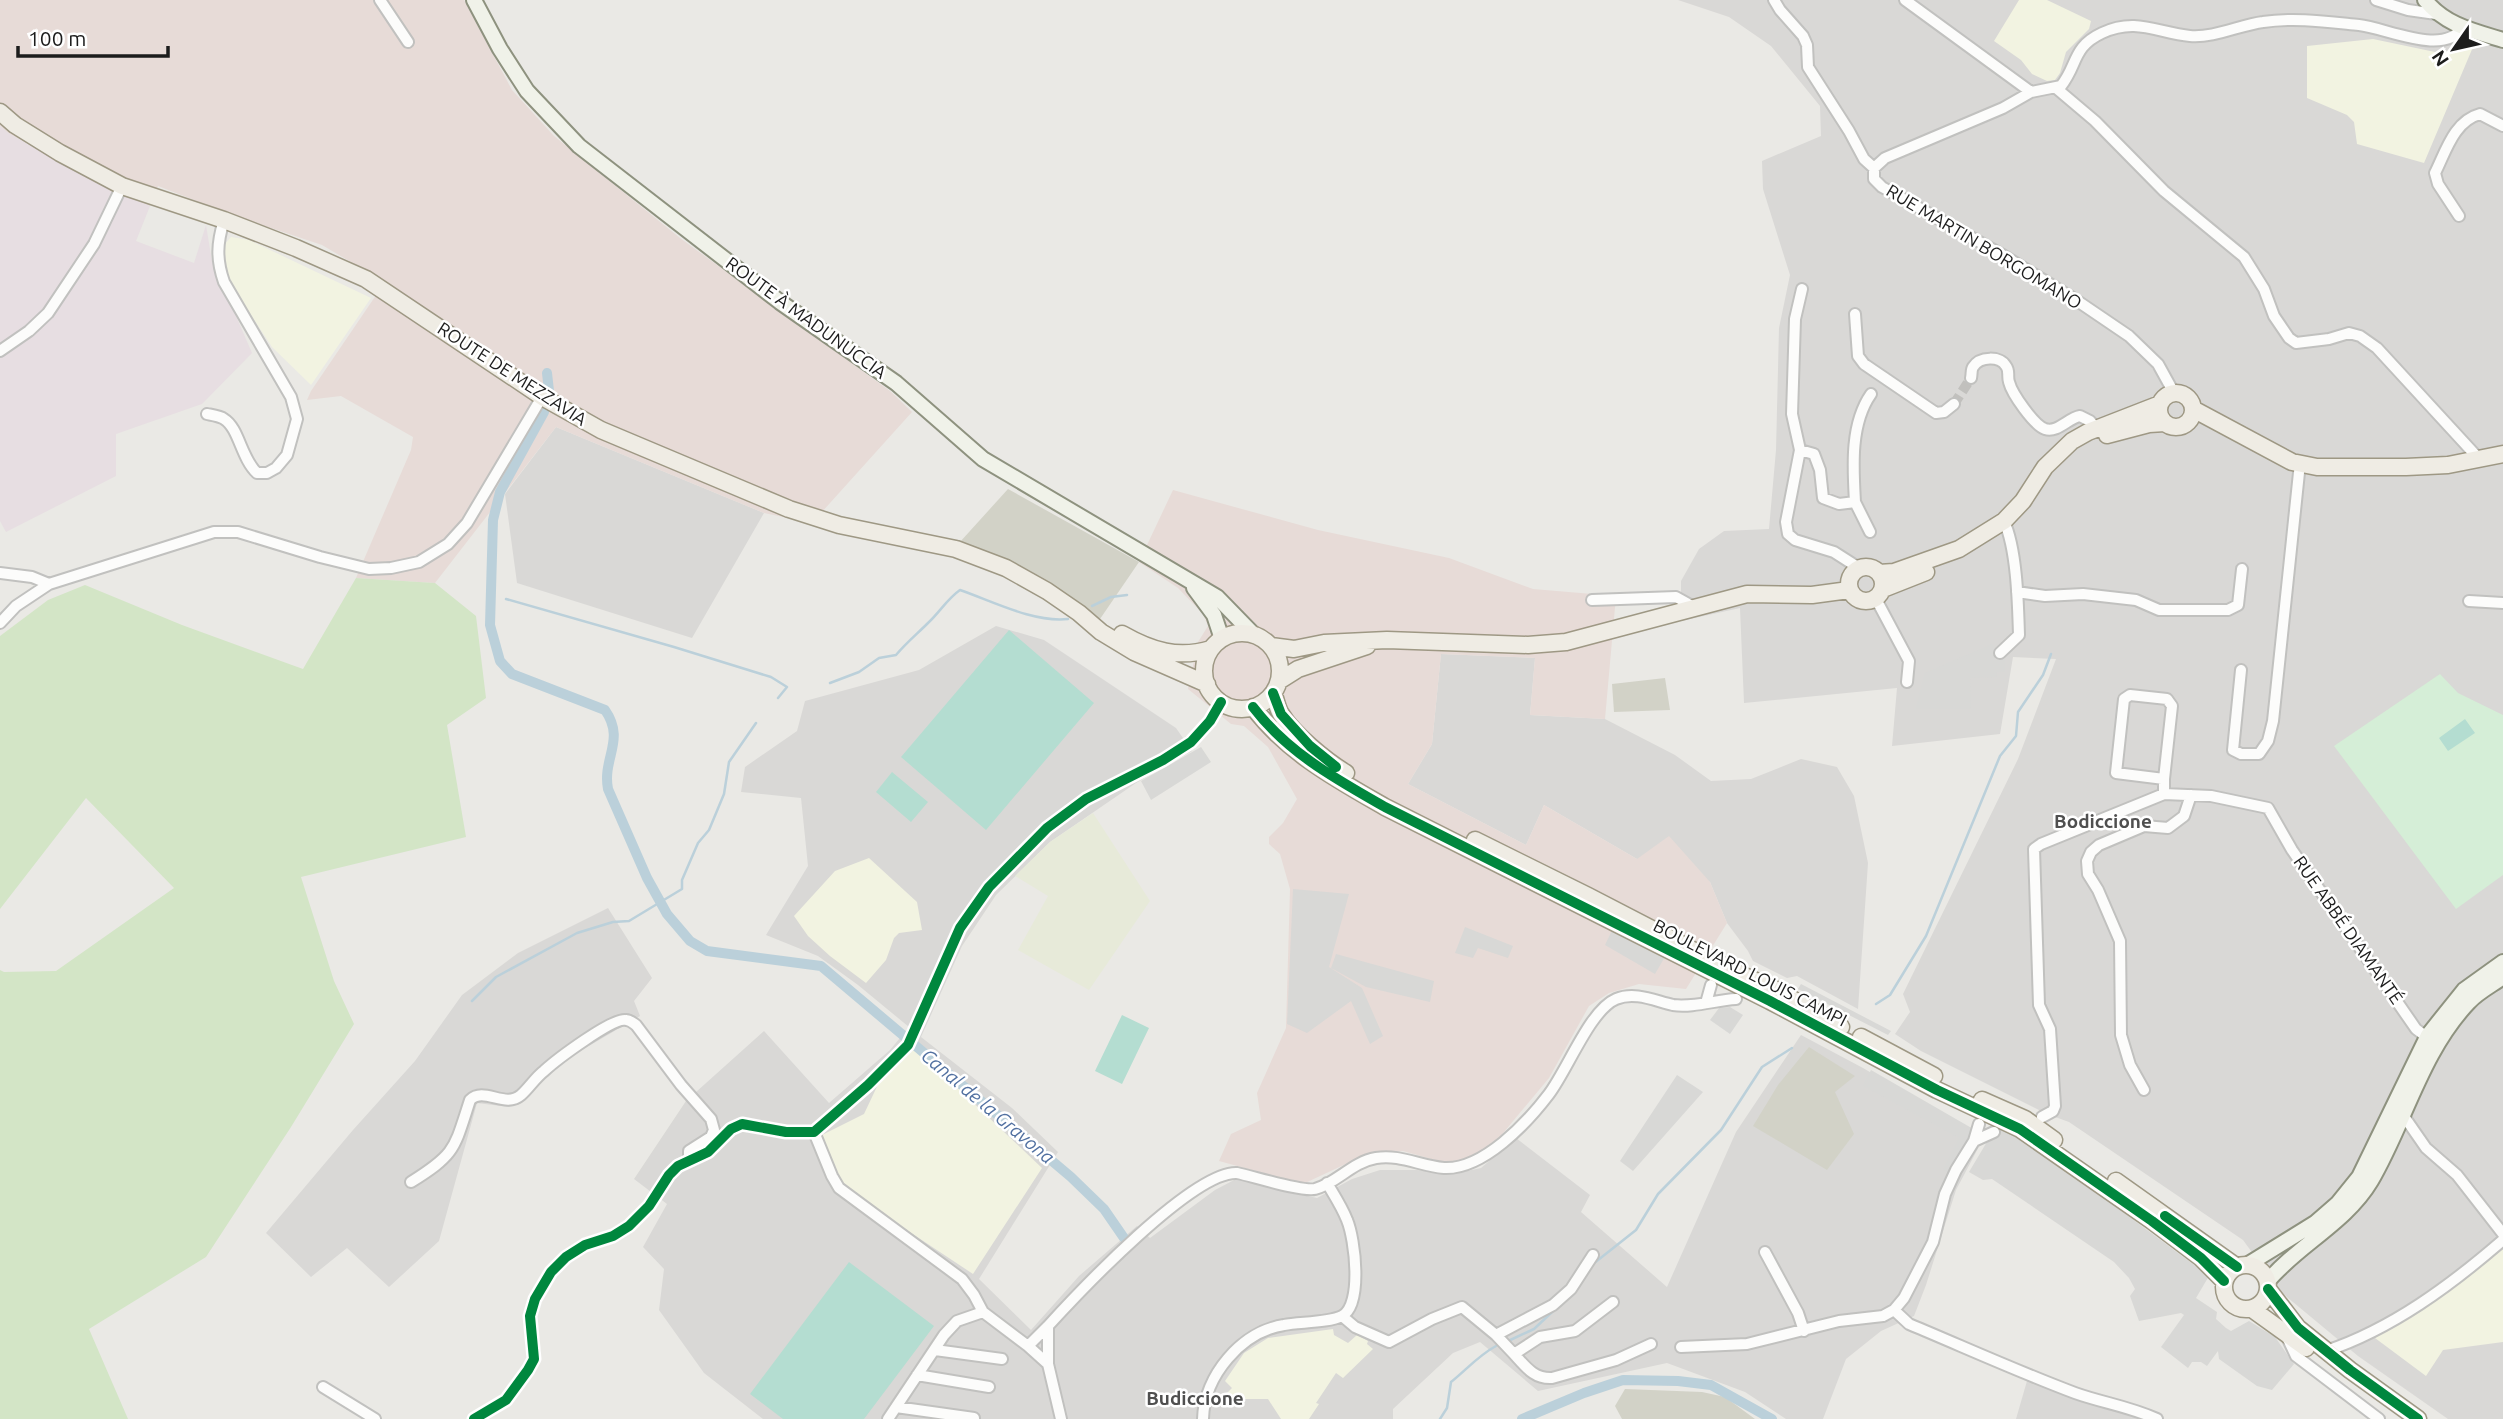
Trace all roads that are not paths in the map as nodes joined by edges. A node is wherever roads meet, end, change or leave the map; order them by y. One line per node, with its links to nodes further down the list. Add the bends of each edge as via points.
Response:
1 (380, 0): 10 (street)
2 (474, 0): 42 (main road, ROUTE À MADUNUCCIA, via 527,91 579,146 780,302 896,383 983,459)
3 (1774, 0): 15 (street, via 1803,36 1808,68)
4 (1905, 0): 12 (street)
5 (2376, 0): 7 (street)
6 (2425, 0): 7 (main road)
7 (2436, 14): 8 (main road)
8 (2463, 27): 9 (main road); 11 (street, via 2454,38 2429,42 2375,27 2315,22 2265,21 2192,36 2122,25 2086,43 2065,81)
9 (2503, 40)
10 (408, 42)
11 (2056, 88): 12 (street, RUE MARTIN BORGOMANO); 34 (street, via 2164,191 2244,257 2289,338 2304,344 2348,332 2360,336)
12 (2031, 92): 15 (street, RUE MARTIN BORGOMANO, via 1885,158)
13 (0, 112): 16 (main road, ROUTE DE MEZZAVIA, via 52,148)
14 (2503, 126): 17 (street, via 2480,114 2470,116 2459,126 2441,160 2435,173 2438,184)
15 (1874, 168): 23 (street, RUE MARTIN BORGOMANO, via 1874,179 1882,187 2011,260 2129,336 2158,364)
16 (122, 186): 18 (main road, ROUTE DE MEZZAVIA); 21 (street, via 94,244 48,313)
17 (2459, 216)
18 (224, 220): 25 (main road, ROUTE DE MEZZAVIA, via 366,279); 29 (street, via 217,245 224,282 291,397 297,419 287,455 276,468 257,473 248,465 232,427 224,418)
19 (1802, 289): 32 (street, via 1795,319 1792,414)
20 (1855, 314): 26 (street, via 1858,356 1864,364 1936,413)
21 (0, 351)
22 (1971, 378): 31 (street, via 1980,361 2000,360 2014,393 2041,428 2050,430 2080,416)
23 (2174, 393): 27 (main road); 28 (main road, via 2185,395)
24 (1871, 394): 36 (street, via 1863,405 1857,431)
25 (544, 398): 43 (street, via 467,523 448,544 419,562 369,569 238,532 214,532); 51 (main road, ROUTE DE MEZZAVIA, via 601,430 789,509 956,549 1006,568)
26 (1954, 404)
27 (2160, 404): 30 (main road, via 2159,414); 31 (main road)
28 (2193, 409): 30 (main road, via 2190,420 2181,426); 35 (main road)
29 (208, 414)
30 (2165, 423): 37 (main road, via 2123,430 2080,447)
31 (2096, 428): 37 (main road, via 2057,453)
32 (1800, 450): 36 (street, via 1814,454 1823,498 1839,504); 39 (street, via 1786,522 1788,534 1835,552)
33 (2503, 454): 34 (main road)
34 (2480, 460): 35 (main road, via 2406,467)
35 (2300, 463): 58 (street, via 2273,721 2259,754 2233,750)
36 (1855, 502): 38 (street)
37 (2006, 526): 44 (main road, via 1894,572); 46 (street)
38 (1870, 532)
39 (1859, 568): 44 (main road, via 1870,567); 45 (main road, via 1851,575)
40 (2242, 569): 46 (street, via 2238,605 2228,610 2159,610 2136,600)
41 (0, 572): 43 (street)
42 (1189, 581): 53 (main road, ROUTE À MADUNUCCIA, via 1217,597); 55 (main road, ROUTE À MADUNUCCIA, via 1214,615)
43 (49, 584): 52 (street)
44 (1879, 587): 45 (main road, via 1860,601); 59 (street, via 1909,661)
45 (1849, 590): 50 (main road, via 1812,595 1747,594)
46 (2017, 592): 57 (street, via 2020,635)
47 (1592, 600): 50 (street, via 1676,597)
48 (2469, 601): 49 (street)
49 (2503, 603)
50 (1694, 607): 54 (main road, via 1566,642)
51 (1079, 613): 55 (main road, ROUTE DE MEZZAVIA, via 1133,641 1177,655 1192,655); 60 (main road, ROUTE DE MEZZAVIA, via 1134,652)
52 (0, 623)
53 (1254, 635): 55 (main road, via 1243,633); 56 (main road)
54 (1387, 640): 56 (main road, via 1294,649); 61 (main road, via 1298,669)
55 (1216, 644): 60 (main road, via 1205,666)
56 (1271, 646): 61 (main road, via 1279,664)
57 (2000, 653)
58 (2241, 670)
59 (1907, 682)
60 (1207, 684): 62 (main road)
61 (1276, 687): 63 (main road); 87 (main road, BOULEVARD LOUIS CAMPI, via 1281,714 1332,765 1776,990 1956,1088 2025,1119)
62 (1221, 702): 63 (main road, via 1242,709); 77 (street, via 1191,742 1086,799 1047,828 989,887 960,928 910,1041)
63 (1253, 707): 88 (main road, BOULEVARD LOUIS CAMPI, via 1301,756 1385,807 2020,1129 2142,1213)
64 (2164, 779): 64 (street, via 2172,706 2167,699 2130,695 2124,699 2116,773); 65 (street)
65 (2165, 794): 66 (street); 75 (street, via 2034,849 2039,1004 2050,1029 2055,1106)
66 (2191, 795): 72 (street, RUE ABBÉ DIAMANTÉ, via 2268,808 2416,1029); 73 (street, via 2184,816 2168,828 2144,826 2099,845 2087,861 2088,874 2120,941 2122,1035 2130,1065)
67 (2503, 962): 72 (main road, via 2450,1005)
68 (2503, 977): 72 (main road, via 2470,1000)
69 (1711, 985): 71 (street)
70 (1737, 999): 71 (street)
71 (1706, 1003): 82 (street, via 1676,1005 1629,996 1602,1008 1548,1096 1509,1137 1479,1159 1446,1168 1373,1158)
72 (2432, 1041): 74 (main road)
73 (2144, 1090)
74 (2399, 1110): 83 (street, via 2426,1148 2457,1175); 87 (main road, via 2360,1177 2338,1203 2315,1223); 89 (main road, via 2370,1182 2347,1210 2283,1263)
75 (2042, 1117)
76 (1979, 1124): 79 (street)
77 (814, 1132): 80 (street, via 742,1124 708,1152); 93 (street, via 839,1188 962,1279)
78 (1994, 1132): 79 (street)
79 (1974, 1141): 92 (street, via 1945,1194 1933,1242)
80 (689, 1160): 81 (street, via 689,1152 711,1137 711,1119 636,1025 626,1020 612,1022 545,1070 521,1096 511,1100 475,1096 450,1154); 113 (street, via 668,1175 649,1206 629,1226 566,1256 551,1272 530,1316 534,1359 506,1400)
81 (411, 1182)
82 (1327, 1183): 94 (street, via 1348,1221 1354,1248 1354,1296); 95 (street, via 1310,1189 1228,1172 1163,1214)
83 (2503, 1234)
84 (2503, 1240): 103 (street, via 2412,1308)
85 (1765, 1252): 96 (street)
86 (1593, 1255): 98 (street, via 1571,1289 1553,1306)
87 (2242, 1266): 88 (main road, via 2231,1270); 89 (main road, via 2260,1270)
88 (2224, 1281): 91 (main road, via 2229,1302)
89 (2268, 1285): 91 (main road, via 2263,1301); 103 (main road, via 2298,1328)
90 (1613, 1303): 104 (street, via 1575,1331 1540,1337)
91 (2252, 1309): 97 (main road)
92 (1894, 1310): 96 (street); 117 (street, via 1909,1324 2077,1394)
93 (983, 1312): 100 (street); 102 (street, via 957,1321)
94 (1342, 1316): 98 (street, via 1389,1342 1462,1307); 116 (street, via 1281,1325 1246,1341 1216,1377 1203,1407)
95 (1048, 1326): 100 (street); 106 (street)
96 (1804, 1331): 101 (street, via 1747,1344)
97 (2285, 1331): 118 (street, via 2296,1356); 119 (main road)
98 (1496, 1335): 104 (street)
99 (1651, 1344): 104 (street, via 1616,1360 1543,1379)
100 (1028, 1346): 106 (street)
101 (1681, 1348)
102 (935, 1350): 105 (street); 107 (street)
103 (2326, 1351): 120 (main road)
104 (1514, 1354)
105 (1002, 1359)
106 (1048, 1364): 115 (street)
107 (917, 1375): 109 (street); 110 (street)
108 (323, 1387): 112 (street)
109 (989, 1387)
110 (896, 1407): 111 (street); 114 (street)
111 (974, 1418)
112 (375, 1419)
113 (474, 1419)
114 (888, 1419)
115 (1061, 1419)
116 (1203, 1419)
117 (2157, 1419)
118 (2379, 1419)
119 (2401, 1419)
120 (2418, 1419)

